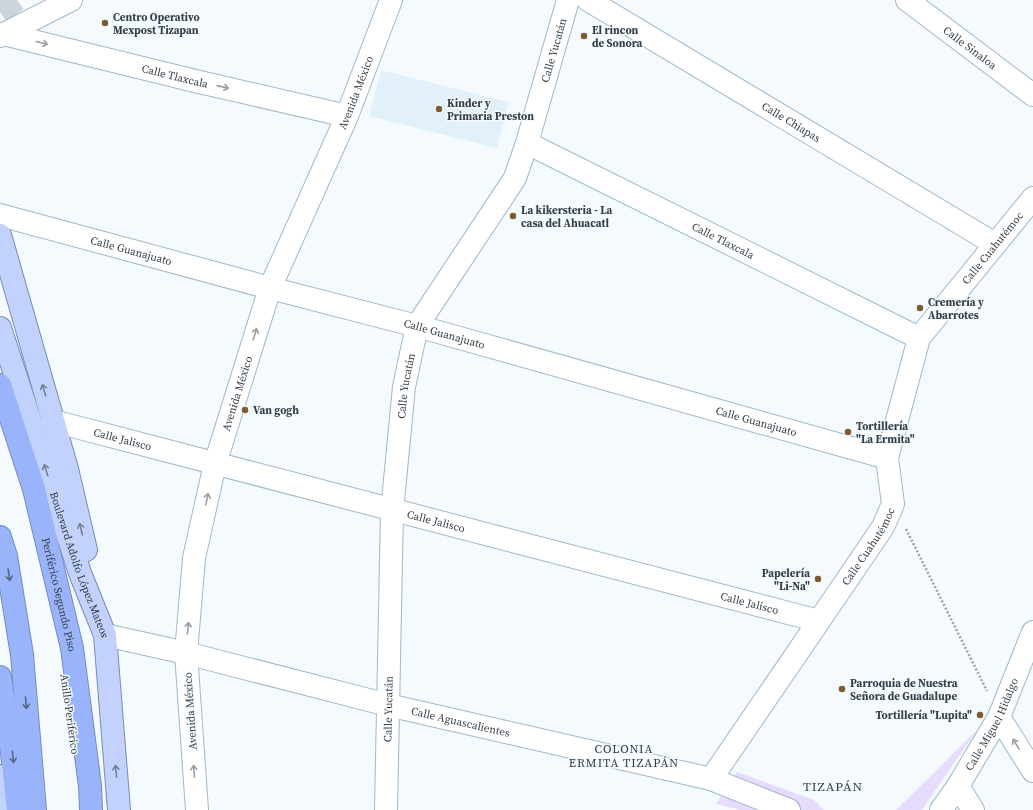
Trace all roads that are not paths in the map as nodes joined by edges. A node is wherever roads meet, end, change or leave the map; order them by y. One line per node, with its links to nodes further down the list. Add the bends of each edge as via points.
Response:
1 (71, 0): 6 (street)
2 (391, 0): 8 (street, Avenida México)
3 (568, 0): 9 (street, Calle Yucatán)
4 (588, 0): 12 (street, Calle Chiapas)
5 (907, 0): 7 (street, Calle Sinaloa)
6 (2, 35): 8 (street, Calle Tlaxcala, one-way to 8)
7 (1033, 95)
8 (347, 116): 14 (street, Avenida México)
9 (527, 143): 15 (street, Calle Yucatán, via 515,178); 17 (street, Calle Tlaxcala)
10 (1033, 198): 12 (street, Calle Cuahutémoc)
11 (0, 215): 14 (street, Calle Guanajuato)
12 (995, 244): 17 (street, Calle Cuahutémoc)
13 (2, 246): 20 (main road, one-way to 13)
14 (270, 288): 15 (street, Calle Guanajuato); 22 (street, Avenida México, one-way to 14)
15 (417, 326): 21 (street, Calle Guanajuato); 23 (street, Calle Yucatán, via 404,387)
16 (0, 328): 27 (main road, Boulevard Adolfo López Mateos, one-way to 16, via 80,573)
17 (918, 338): 21 (street, Calle Cuahutémoc)
18 (0, 385): 40 (highway, Periférico Segundo Piso, via 34,489 72,648)
19 (0, 412): 39 (highway, Anillo Periférico, via 47,560 77,755)
20 (53, 422): 22 (street, Calle Jalisco); 27 (main road, one-way to 20, via 67,469)
21 (886, 458): 25 (street, Calle Cuahutémoc, via 893,504 883,527)
22 (215, 464): 23 (street, Calle Jalisco); 28 (street, Avenida México, one-way to 22, via 194,558)
23 (392, 511): 25 (street, Calle Jalisco); 30 (street, Calle Yucatán)
24 (0, 537): 38 (highway, one-way to 38, via 6,556 22,655)
25 (819, 621): 34 (street, Calle Cuahutémoc)
26 (1033, 632): 31 (street, Calle Miguel Hidalgo)
27 (105, 635): 28 (street, Calle Aguascalientes); 41 (main road, Boulevard Adolfo López Mateos, one-way to 27)
28 (186, 653): 30 (street, Calle Aguascalientes); 42 (street, Avenida México, one-way to 28)
29 (0, 677): 37 (highway, one-way to 37)
30 (388, 705): 34 (street, Calle Aguascalientes); 43 (street, Calle Yucatán)
31 (999, 717): 32 (street, one-way to 31); 35 (street, Calle Miguel Hidalgo)
32 (1033, 771)
33 (0, 776): 36 (main road)
34 (711, 779): 44 (street, Calle Aguascalientes)
35 (958, 786): 45 (street, Calle Miguel Hidalgo); 46 (street)
36 (4, 810)
37 (18, 810)
38 (35, 810)
39 (80, 810)
40 (92, 810)
41 (119, 810)
42 (197, 810)
43 (386, 810)
44 (789, 810)
45 (941, 810)
46 (973, 810)

